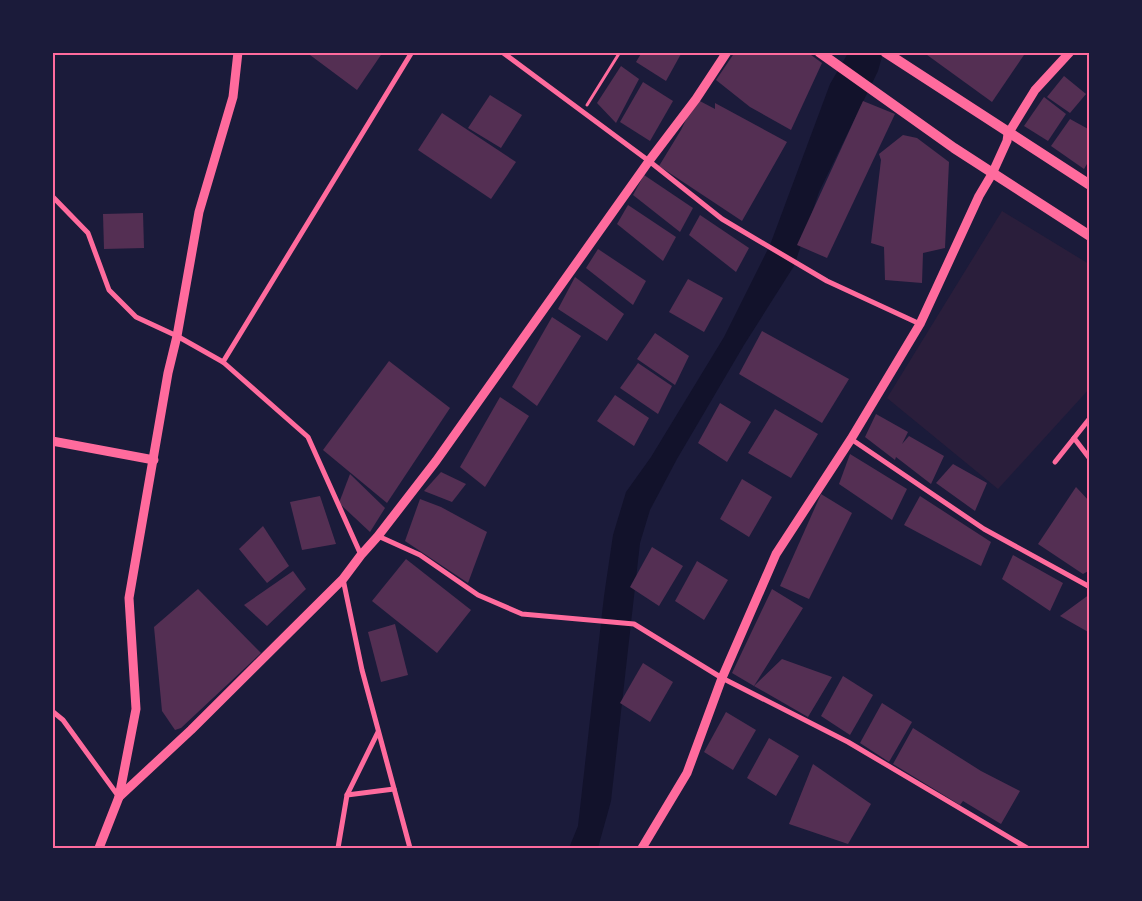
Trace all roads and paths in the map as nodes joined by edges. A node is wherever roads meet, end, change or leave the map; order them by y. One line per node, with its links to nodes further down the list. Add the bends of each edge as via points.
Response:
1 (238, 52): 17 (street, via 233,97 199,212)
2 (412, 52): 18 (street)
3 (502, 52): 9 (street)
4 (620, 52): 9 (path)
5 (727, 52): 11 (street)
6 (819, 52): 12 (main road)
7 (885, 52): 10 (main road)
8 (1070, 52): 10 (street, via 1035,90)
9 (582, 112): 11 (street)
10 (1008, 137): 12 (street); 13 (main road)
11 (649, 161): 16 (street, via 722,219 827,281); 26 (street, via 436,461)
12 (992, 174): 15 (main road); 16 (street)
13 (1090, 185)
14 (52, 196): 17 (street, via 88,233 109,290 136,317)
15 (1090, 236)
16 (920, 324): 21 (street)
17 (177, 336): 18 (street); 24 (street)
18 (223, 362): 27 (street, via 308,437)
19 (1090, 418): 20 (street)
20 (1074, 438): 23 (street); 25 (street)
21 (851, 439): 29 (street, via 984,530); 30 (street, via 776,554)
22 (52, 441): 24 (street)
23 (1090, 459)
24 (154, 460): 35 (street, via 129,598 136,709)
25 (1055, 462)
26 (378, 536): 27 (street); 30 (street, via 420,555 478,595 522,614 634,624)
27 (361, 555): 28 (street)
28 (343, 579): 32 (street); 35 (street)
29 (1090, 587)
30 (722, 678): 39 (street, via 687,773); 40 (street, via 848,742)
31 (52, 711): 35 (street, via 63,720)
32 (378, 732): 33 (street); 34 (street)
33 (394, 789): 34 (street); 38 (street)
34 (347, 795): 37 (street)
35 (119, 798): 36 (street)
36 (99, 848)
37 (338, 848)
38 (410, 848)
39 (642, 848)
40 (1027, 848)

